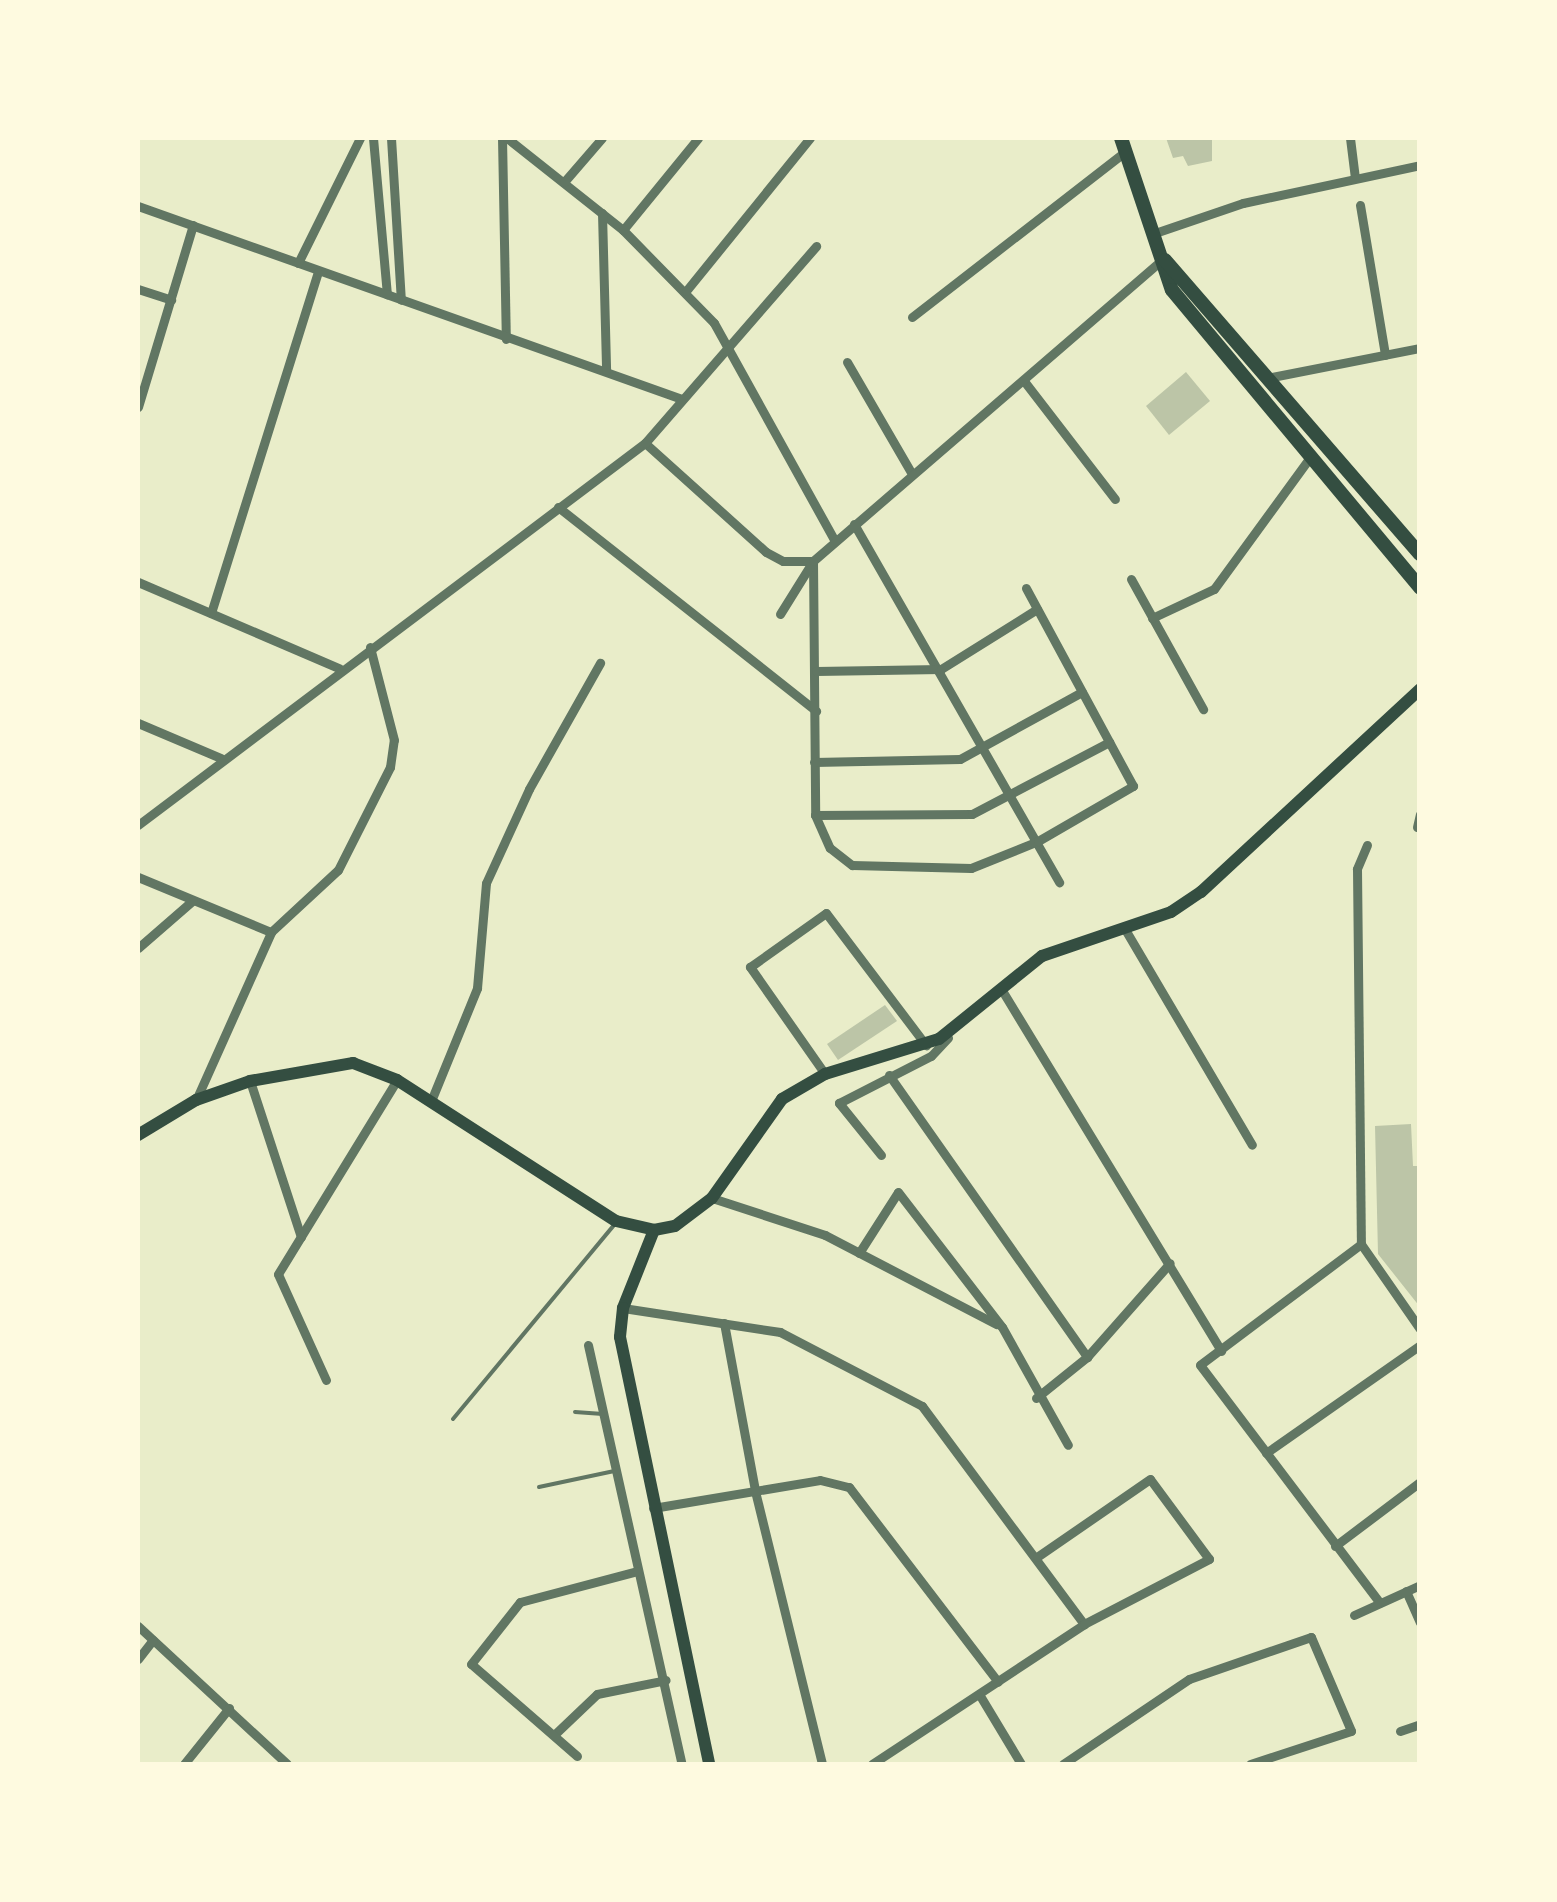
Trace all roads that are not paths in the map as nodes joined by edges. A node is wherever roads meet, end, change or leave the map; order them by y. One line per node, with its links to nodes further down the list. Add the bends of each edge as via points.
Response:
1 (360, 138): 21 (street)
2 (373, 138): 25 (street)
3 (391, 138): 27 (street)
4 (505, 138): 12 (street); 29 (street)
5 (602, 138): 12 (street)
6 (698, 138): 17 (street)
7 (810, 138): 24 (street)
8 (1350, 138): 11 (street)
9 (1123, 144): 18 (main road); 28 (street)
10 (1420, 166): 11 (street)
11 (1355, 178): 18 (street, via 1243,203)
12 (564, 182): 15 (street)
13 (138, 206): 16 (street)
14 (1360, 206): 32 (street)
15 (602, 212): 17 (street); 34 (street)
16 (193, 224): 21 (street); 26 (street)
17 (623, 230): 24 (street)
18 (1152, 234): 20 (main road)
19 (816, 246): 30 (street)
20 (1163, 259): 35 (main road); 36 (street); 40 (main road, via 1189,313)
21 (298, 263): 22 (street)
22 (318, 272): 25 (street); 54 (street)
23 (138, 290): 26 (street)
24 (686, 290): 30 (street)
25 (387, 294): 27 (street)
26 (172, 300): 38 (street)
27 (401, 300): 29 (street)
28 (912, 317)
29 (506, 339): 34 (street)
30 (731, 348): 37 (street); 45 (street)
31 (1420, 348): 32 (street)
32 (1385, 355): 35 (street)
33 (847, 362): 41 (street)
34 (606, 370): 37 (street)
35 (1272, 377): 46 (main road)
36 (1024, 380): 41 (street); 42 (street)
37 (682, 399): 39 (street)
38 (138, 407)
39 (645, 443): 43 (street); 48 (street, via 766,552 783,561)
40 (1312, 454): 47 (main road); 56 (street, via 1214,589)
41 (912, 474): 44 (street)
42 (1115, 499)
43 (558, 507): 57 (street); 65 (street)
44 (854, 524): 45 (street); 60 (street)
45 (834, 541): 48 (street)
46 (1418, 550): 47 (street)
47 (1391, 553): 52 (main road)
48 (812, 561): 55 (street); 61 (street)
49 (1131, 578): 56 (street)
50 (138, 582): 54 (street)
51 (1026, 588): 53 (street)
52 (1420, 588)
53 (1037, 610): 60 (street); 63 (street)
54 (211, 613): 59 (street)
55 (780, 614)
56 (1152, 618): 64 (street)
57 (370, 647): 59 (street); 81 (street, via 394,740 390,767 338,870)
58 (600, 664): 92 (street, via 529,788 486,883 476,988)
59 (339, 668): 69 (street)
60 (941, 669): 61 (street); 68 (street)
61 (816, 671): 65 (street)
62 (1420, 689): 82 (main road, via 1200,892)
63 (1082, 692): 67 (street); 68 (street)
64 (1204, 708)
65 (816, 711): 70 (street)
66 (138, 723): 69 (street)
67 (1109, 742): 71 (street); 76 (street, via 1134,786)
68 (984, 749): 70 (street, via 938,762); 71 (street)
69 (221, 758): 74 (street)
70 (814, 762): 73 (street)
71 (1012, 798): 73 (street, via 947,817); 76 (street)
72 (1420, 814): 75 (street)
73 (815, 815): 76 (street, via 830,848 852,865 971,868)
74 (138, 825)
75 (1417, 827)
76 (1038, 841): 79 (street)
77 (1367, 845): 100 (street, via 1357,869)
78 (138, 877): 80 (street)
79 (1059, 882)
80 (192, 901): 81 (street); 83 (street)
81 (270, 932): 91 (street)
82 (1126, 932): 84 (main road, via 1042,956); 94 (street)
83 (138, 948)
84 (1003, 992): 85 (main road); 102 (street)
85 (953, 1032): 86 (main road); 88 (street, via 931,1056)
86 (926, 1044): 87 (main road); 87 (street, via 826,913 750,967)
87 (825, 1074): 96 (main road, via 768,1113)
88 (889, 1075): 95 (street, via 839,1104); 110 (street)
89 (397, 1080): 90 (main road, via 352,1063); 92 (main road); 99 (street)
90 (250, 1081): 91 (main road); 99 (street)
91 (196, 1100): 93 (main road)
92 (431, 1102): 97 (main road)
93 (138, 1134)
94 (1252, 1145)
95 (882, 1155)
96 (712, 1198): 98 (main road, via 675,1226); 101 (street)
97 (616, 1221): 98 (main road); 115 (lane)
98 (654, 1230): 103 (main road)
99 (301, 1237): 111 (street, via 278,1274)
100 (1361, 1244): 106 (street); 109 (street)
101 (859, 1253): 105 (street); 105 (street, via 898,1192)
102 (1170, 1263): 109 (street); 110 (street)
103 (622, 1308): 104 (street); 122 (main road, via 620,1337)
104 (724, 1323): 121 (street); 124 (street, via 780,1332 922,1406)
105 (1002, 1327): 112 (street)
106 (1420, 1329)
107 (1420, 1345): 117 (street)
108 (588, 1346): 114 (street)
109 (1221, 1351): 117 (street, via 1200,1365)
110 (1087, 1357): 112 (street)
111 (326, 1380)
112 (1036, 1398): 116 (street)
113 (576, 1412): 114 (lane)
114 (602, 1414): 118 (street)
115 (453, 1418)
116 (1068, 1446)
117 (1266, 1453): 123 (street)
118 (614, 1471): 120 (lane); 125 (street)
119 (1420, 1482): 123 (street)
120 (538, 1487)
121 (755, 1491): 122 (street); 136 (street, via 830,1480 856,1493); 147 (street)
122 (653, 1508): 146 (main road)
123 (1336, 1546): 128 (street)
124 (1037, 1558): 131 (street); 131 (street, via 1150,1478 1209,1559)
125 (637, 1571): 135 (street); 141 (street, via 520,1602 471,1664)
126 (1420, 1586): 127 (street)
127 (1406, 1591): 128 (street); 130 (street)
128 (1380, 1602): 129 (street)
129 (1354, 1615)
130 (1420, 1622)
131 (1084, 1624): 136 (street)
132 (138, 1626): 133 (street)
133 (153, 1640): 134 (street); 138 (street)
134 (138, 1659)
135 (666, 1680): 141 (street, via 597,1694); 145 (street)
136 (998, 1682): 137 (street)
137 (979, 1694): 148 (street); 149 (street)
138 (229, 1708): 143 (street); 144 (street)
139 (1420, 1724): 140 (street)
140 (1400, 1731)
141 (555, 1734): 142 (street)
142 (577, 1756)
143 (184, 1764)
144 (287, 1764)
145 (682, 1764)
146 (709, 1764)
147 (822, 1764)
148 (872, 1764)
149 (1022, 1764)
150 (1063, 1764): 151 (street, via 1189,1679 1311,1637 1351,1731)
151 (1250, 1764)

